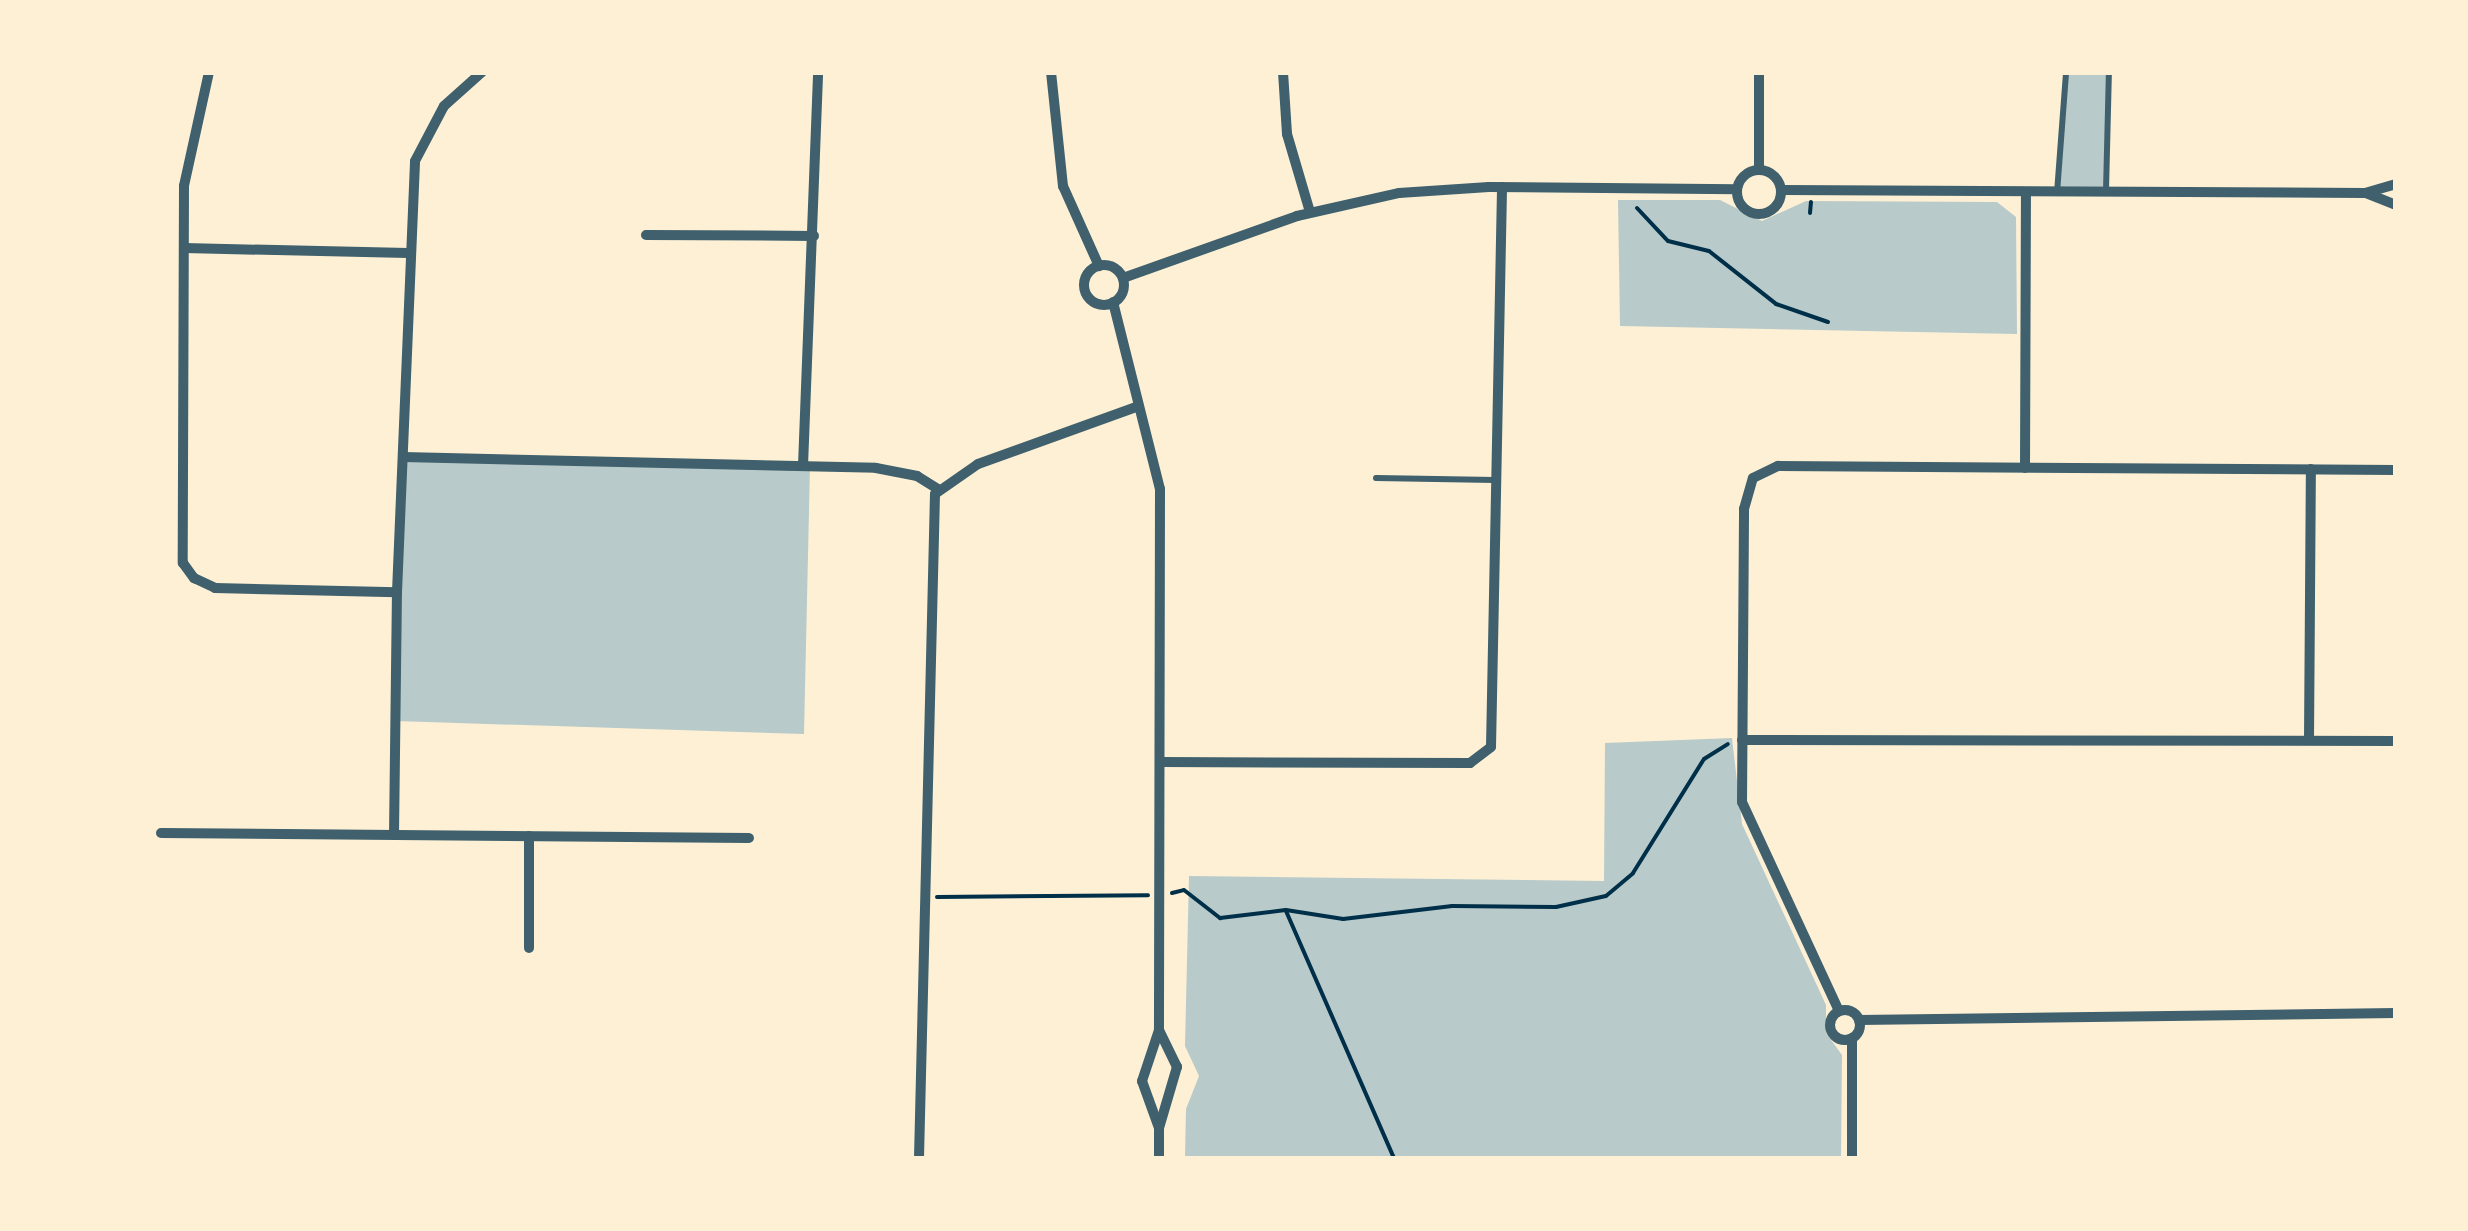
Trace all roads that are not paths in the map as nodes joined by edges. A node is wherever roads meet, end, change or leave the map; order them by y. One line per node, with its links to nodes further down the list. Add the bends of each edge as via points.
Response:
1 (209, 72): 22 (street, via 184,186)
2 (482, 72): 23 (street, via 426,132 415,162)
3 (818, 72): 21 (street)
4 (1051, 72): 24 (street, via 1063,186)
5 (1283, 72): 19 (street, via 1287,134)
6 (1759, 72): 9 (street)
7 (2066, 72): 16 (lane)
8 (2109, 72): 17 (lane)
9 (1759, 170): 12 (street, via 1746,174); 13 (street, via 1772,174)
10 (2396, 185): 14 (street); 18 (street)
11 (1502, 187): 12 (street); 19 (street, via 1400,193); 34 (street)
12 (1737, 189): 13 (street, via 1741,206 1756,214 1772,210)
13 (1782, 190): 15 (street)
14 (2365, 193): 17 (street); 18 (street)
15 (2026, 194): 16 (street); 30 (street)
16 (2057, 194): 17 (street)
17 (2106, 194)
18 (2396, 203)
19 (1310, 212): 25 (street)
20 (646, 235): 21 (street)
21 (814, 236): 29 (street)
22 (184, 248): 23 (street); 36 (street, via 180,555 188,572 220,588)
23 (408, 253): 28 (street)
24 (1099, 266): 25 (street, via 1112,266); 26 (street, via 1086,278 1086,294 1098,304)
25 (1123, 278): 26 (street)
26 (1114, 302): 27 (street)
27 (1139, 406): 35 (street, via 978,464); 40 (street, via 1160,489)
28 (404, 457): 29 (street); 36 (street)
29 (803, 466): 35 (street, via 899,470)
30 (2025, 468): 31 (street); 37 (street, via 1778,466 1754,478 1744,509)
31 (2311, 469): 32 (street); 38 (street)
32 (2396, 470)
33 (1376, 478): 34 (lane)
34 (1496, 480): 40 (street, via 1495,736 1482,758)
35 (939, 490): 52 (street, via 930,536)
36 (397, 592): 42 (street)
37 (1742, 740): 38 (street); 46 (street, via 1742,802)
38 (2309, 740): 39 (street)
39 (2396, 741)
40 (1161, 762): 49 (street)
41 (161, 834): 42 (street)
42 (394, 835): 43 (street)
43 (529, 836): 44 (street); 45 (street)
44 (749, 838)
45 (529, 948)
46 (1839, 1011): 48 (street); 50 (street, via 1831,1030)
47 (2396, 1013): 48 (street)
48 (1859, 1020): 50 (street)
49 (1159, 1030): 51 (street, via 1142,1081); 51 (street, via 1177,1068)
50 (1852, 1038): 54 (street)
51 (1159, 1128): 53 (street)
52 (919, 1158)
53 (1159, 1158)
54 (1852, 1158)

